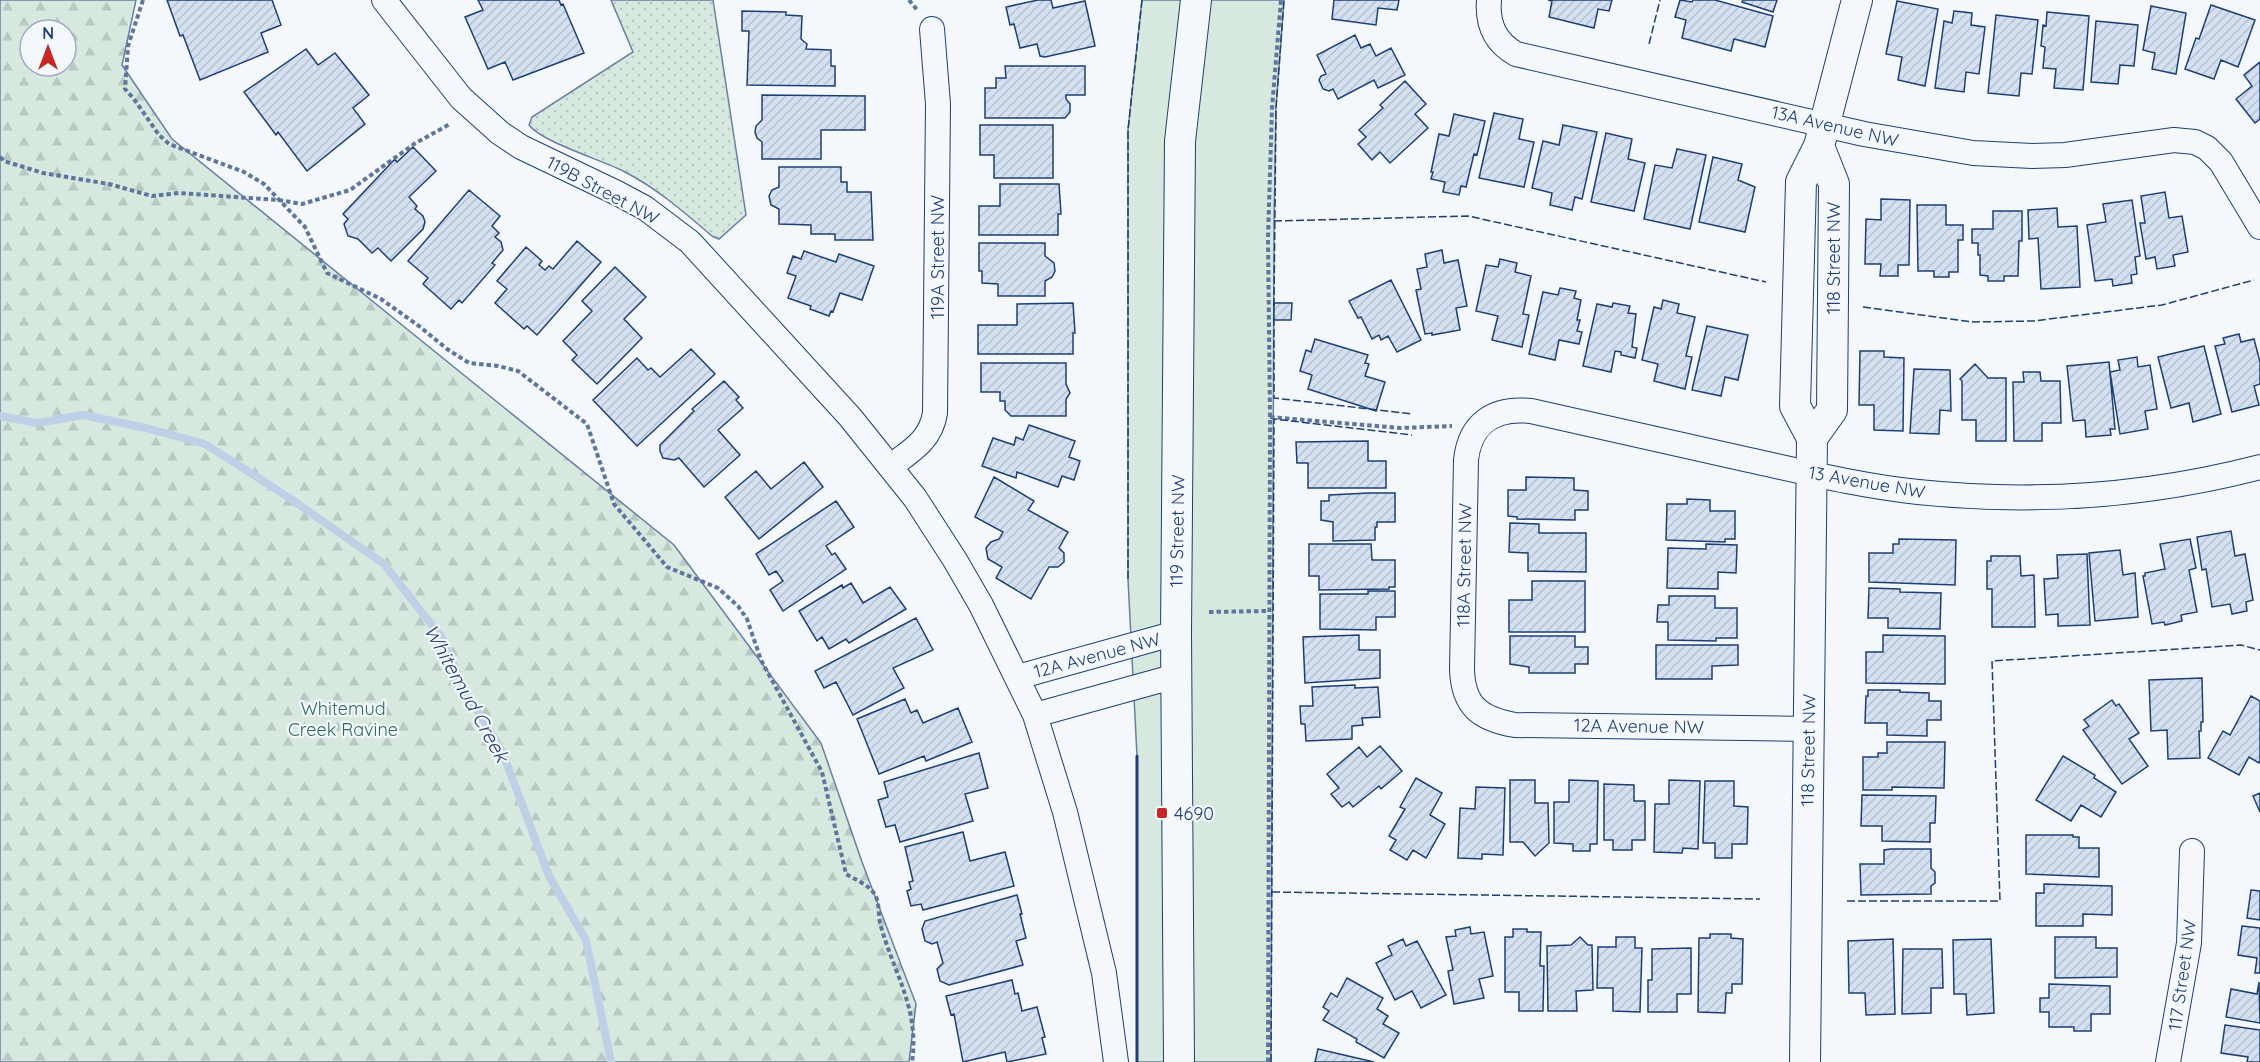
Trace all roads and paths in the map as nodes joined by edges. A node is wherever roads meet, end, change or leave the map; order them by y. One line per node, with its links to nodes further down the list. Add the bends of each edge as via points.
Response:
1 (143, 0): 11 (path, via 128,46 125,89 169,144 244,172 264,184)
2 (384, 0): 15 (street, 119B Street NW, via 461,98 500,133 645,208 690,242)
3 (1196, 0): 20 (street, 119 Street NW, via 1180,141)
4 (1281, 0): 13 (path, via 1272,108)
5 (1489, 0): 9 (street, 13A Avenue NW, via 1491,28 1504,47 1516,54)
6 (1857, 0): 9 (street, 118 Street NW)
7 (932, 29): 15 (street, 119A Street NW, via 938,104 935,413 924,441)
8 (450, 124): 11 (path, via 414,144 350,190 302,204)
9 (1822, 135): 12 (street, 13A Avenue NW, via 2001,155 2066,155 2174,140 2195,142 2222,162); 17 (street, 118 Street NW, via 1801,182 1795,406 1812,438)
10 (0, 157): 11 (path, via 43,173 152,196 179,193)
11 (278, 200): 27 (path, via 305,227 327,273 381,299 469,363 518,371 587,424 614,504 668,567 718,588 738,606 747,619 761,660 822,772 846,874 872,890 876,897 883,933 910,1007)
12 (2260, 227)
13 (1270, 417): 14 (path, via 1401,428); 18 (path)
14 (1480, 424): 17 (street, 13 Avenue NW, via 1505,413 1532,411); 23 (street, 118A Street NW, via 1468,443 1466,472 1462,676)
15 (891, 466): 22 (street, via 955,560)
16 (2260, 467): 17 (street, 13 Avenue NW, via 2163,488 2034,498 1916,492)
17 (1811, 474): 25 (street, 118 Street NW)
18 (1269, 611): 19 (path); 30 (path)
19 (1209, 612)
20 (1176, 633): 21 (street, 119 Street NW); 22 (street, 12A Avenue NW)
21 (1176, 676): 24 (street); 29 (street, 119 Street NW)
22 (1018, 677): 24 (street)
23 (1473, 708): 25 (street, 12A Avenue NW, via 1485,717 1515,725)
24 (1035, 715): 28 (street, via 1065,812 1102,962)
25 (1808, 729): 31 (street, 118 Street NW)
26 (2192, 851): 32 (street, 117 Street NW, via 2189,943)
27 (912, 1062)
28 (1116, 1062)
29 (1179, 1062)
30 (1268, 1062)
31 (1805, 1062)
32 (2168, 1062)

